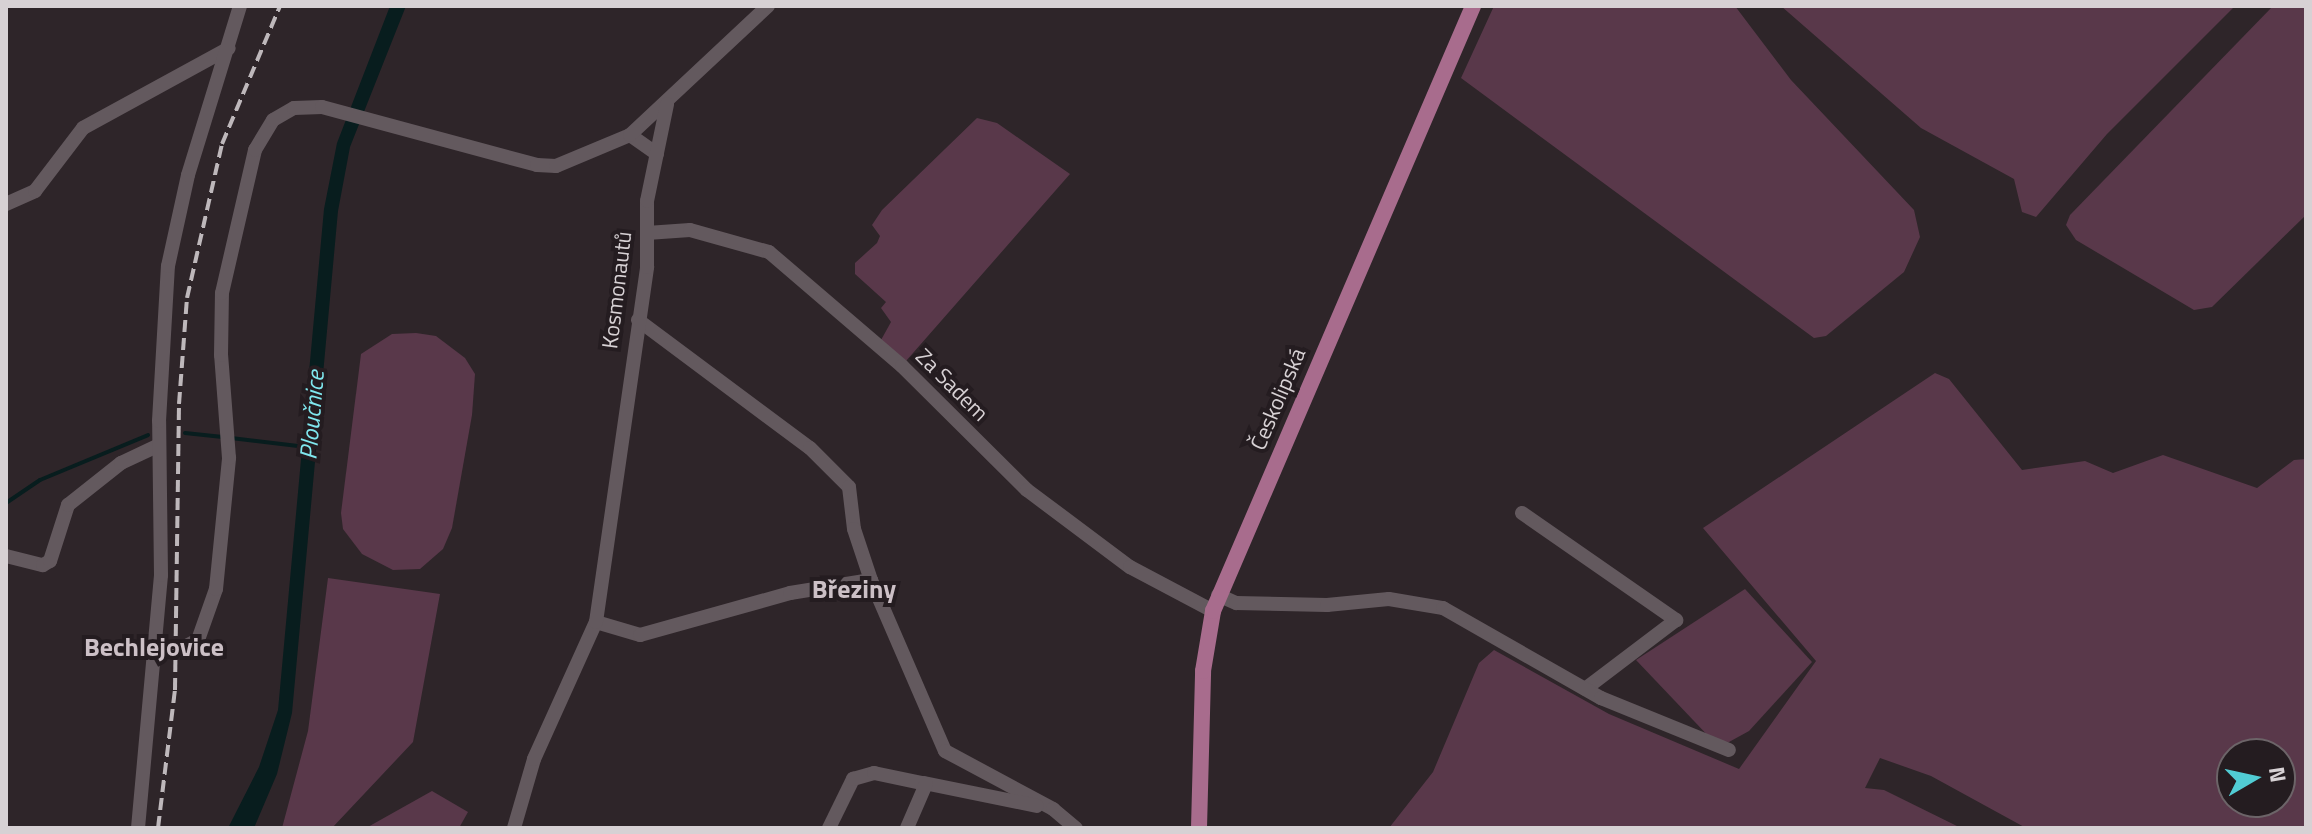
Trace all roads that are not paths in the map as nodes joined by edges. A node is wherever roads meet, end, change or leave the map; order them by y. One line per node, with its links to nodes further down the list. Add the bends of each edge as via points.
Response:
1 (240, 6): 4 (street)
2 (768, 6): 5 (street)
3 (1473, 6): 15 (main road, Českolipská)
4 (229, 48): 8 (street, via 83,128 35,191); 11 (street, via 188,175 168,266)
5 (667, 104): 6 (street); 7 (street, Kosmonautů)
6 (630, 135): 7 (street); 17 (street, via 565,164 537,165 322,107 284,112 263,133 222,293 229,445 222,558 198,640 188,648)
7 (657, 154): 9 (street, Kosmonautů)
8 (6, 204)
9 (647, 233): 10 (street, Kosmonautů); 15 (street, Za Sadem, via 690,230 769,252 902,366 1027,490 1130,567)
10 (638, 320): 14 (street, via 810,448 849,487 854,529); 16 (street, Kosmonautů)
11 (159, 445): 13 (street, via 121,463 68,505 50,561 43,565); 17 (street)
12 (1522, 513): 18 (street, via 1676,620)
13 (6, 556)
14 (871, 580): 16 (street, via 790,593 640,635); 21 (street, via 945,751)
15 (1216, 603): 18 (street, Za Sadem, via 1420,601 1459,615); 27 (main road, Českolipská, via 1203,671)
16 (596, 622): 23 (street, Kosmonautů, via 534,759)
17 (156, 650): 22 (street)
18 (1585, 689): 19 (street, Za Sadem)
19 (1729, 750)
20 (924, 783): 21 (street); 24 (street, via 874,773 853,779); 25 (street)
21 (1053, 809): 26 (street)
22 (138, 828)
23 (514, 828)
24 (829, 828)
25 (907, 828)
26 (1076, 828)
27 (1199, 828)

